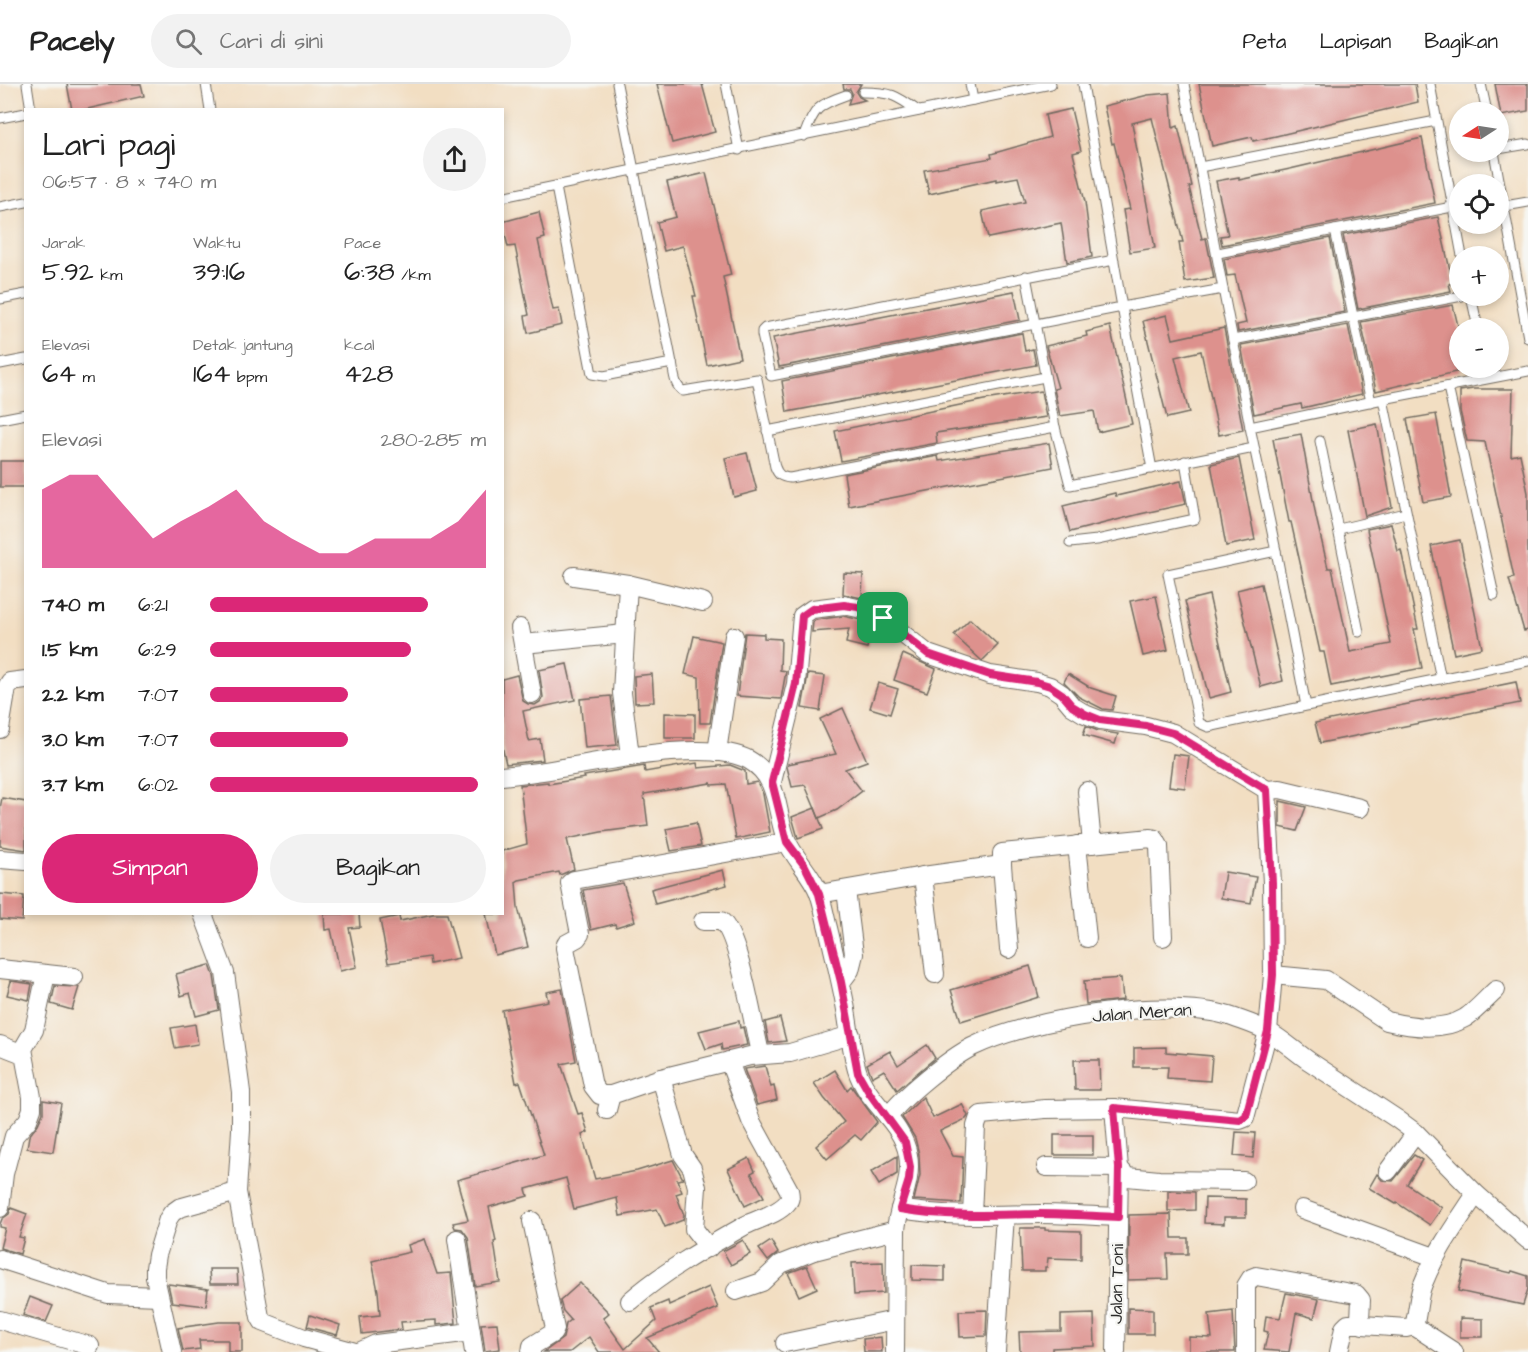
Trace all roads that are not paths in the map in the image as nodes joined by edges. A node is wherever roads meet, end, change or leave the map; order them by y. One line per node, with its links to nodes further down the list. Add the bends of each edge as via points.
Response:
1 (27, 84): 15 (lane)
2 (206, 84): 16 (lane)
3 (617, 84): 26 (lane)
4 (726, 84): 24 (lane)
5 (970, 84): 13 (lane)
6 (1051, 84): 13 (lane)
7 (1083, 84): 38 (lane)
8 (1184, 84): 25 (lane)
9 (1430, 84): 20 (lane)
10 (1481, 84): 14 (lane)
11 (863, 92): 17 (lane, via 895,95)
12 (846, 95): 21 (lane, via 815,109)
13 (973, 100): 17 (lane)
14 (1485, 102)
15 (31, 108)
16 (210, 108)
17 (918, 111): 21 (lane)
18 (24, 113): 19 (lane)
19 (0, 118)
20 (1436, 121): 25 (lane); 28 (lane)
21 (804, 136): 24 (lane)
22 (1528, 144): 23 (lane)
23 (1509, 147)
24 (739, 150): 26 (lane)
25 (1200, 167): 37 (lane)
26 (634, 171): 27 (lane); 51 (lane)
27 (556, 187): 29 (lane); 51 (lane, via 592,374 604,376)
28 (1449, 191)
29 (504, 197)
30 (24, 202): 33 (lane)
31 (1528, 202): 32 (lane)
32 (1509, 205)
33 (0, 207)
34 (1449, 208): 36 (lane)
35 (1509, 227): 40 (lane)
36 (1335, 230): 37 (lane); 46 (lane)
37 (1218, 253): 41 (lane)
38 (1114, 260): 39 (lane); 45 (lane)
39 (1026, 276): 47 (lane); 54 (lane, via 765,328 762,335)
40 (1523, 285): 48 (lane)
41 (1223, 289): 45 (lane); 49 (lane)
42 (24, 294): 44 (lane)
43 (1449, 298): 46 (lane)
44 (0, 299)
45 (1122, 307): 47 (lane); 69 (lane)
46 (1353, 315): 49 (lane); 60 (lane)
47 (1035, 324): 54 (lane); 55 (lane)
48 (1528, 338)
49 (1233, 340): 64 (lane)
50 (24, 359): 52 (lane)
51 (672, 363): 56 (lane, via 676,384 683,391)
52 (0, 364)
53 (1528, 371): 57 (lane)
54 (771, 376): 56 (lane)
55 (1045, 377): 63 (lane); 65 (lane)
56 (757, 378): 65 (lane)
57 (1489, 379): 58 (lane)
58 (1448, 387): 59 (lane); 76 (lane)
59 (1383, 399): 60 (lane); 70 (lane)
60 (1371, 402): 64 (lane)
61 (24, 414): 62 (lane)
62 (0, 419)
63 (1055, 427): 65 (lane, via 789,478 778,474); 69 (lane, via 1070,485)
64 (1250, 428): 67 (lane)
65 (767, 431)
66 (1320, 441): 71 (lane)
67 (1254, 448): 68 (lane); 73 (lane)
68 (1185, 461): 69 (lane); 72 (lane, via 1195,519 1191,522)
69 (1152, 469)
70 (1406, 513): 71 (lane); 82 (lane)
71 (1339, 529): 78 (lane)
72 (1070, 543)
73 (1276, 551): 85 (lane); 85 (lane, via 1168,574 1196,717 1202,726)
74 (574, 576): 75 (street)
75 (628, 584): 77 (street); 79 (street)
76 (1494, 595)
77 (703, 602)
78 (1359, 632)
79 (625, 634): 84 (street, via 521,636); 88 (street, via 622,693)
80 (734, 636): 87 (street)
81 (1528, 661): 82 (lane)
82 (1441, 679): 85 (lane)
83 (24, 680): 86 (street, via 10,682 6,687)
84 (532, 694)
85 (1306, 706)
86 (0, 729)
87 (717, 752): 88 (street); 90 (street, via 751,761)
88 (630, 756): 89 (street)
89 (504, 776)
90 (772, 782): 91 (street, via 796,684 802,616 812,609 844,605 883,618 928,654 990,675 1050,686 1072,706 1100,720 1173,733); 94 (street)
91 (1267, 790): 93 (street, via 1280,789); 110 (street)
92 (1087, 791): 95 (street)
93 (1360, 808)
94 (787, 842): 101 (street); 120 (street, via 571,881 578,936 565,948 596,1092 609,1102)
95 (1085, 844): 98 (street, via 1002,853); 104 (street, via 1150,838 1158,842); 105 (street)
96 (0, 859): 97 (street)
97 (24, 861)
98 (1002, 866): 99 (street); 106 (street)
99 (923, 876): 100 (street); 109 (street)
100 (846, 890): 101 (street); 112 (street, via 854,954 850,970)
101 (819, 894): 112 (street)
102 (203, 915): 130 (street, via 225,973 240,1092)
103 (703, 921): 117 (street, via 721,921 729,930)
104 (1163, 937)
105 (1087, 938)
106 (1009, 949)
107 (0, 969): 108 (street)
108 (46, 974): 111 (street); 118 (street, via 34,1030)
109 (935, 975)
110 (1273, 975): 113 (street, via 1326,980 1387,1021 1399,1024 1456,1023); 114 (street)
111 (74, 978)
112 (841, 982): 115 (street)
113 (1496, 990)
114 (1268, 1031): 121 (street, via 1243,1119); 122 (street, Jalan Meran, via 1233,1017 1179,1007 1103,1014 1016,1031 971,1048 950,1061); 124 (street, Jalan Meran)
115 (851, 1035): 117 (street, via 790,1053); 122 (street, via 862,1083)
116 (0, 1045): 118 (street)
117 (760, 1053): 119 (street)
118 (23, 1054): 123 (street, via 32,1109 28,1120)
119 (729, 1061): 120 (street); 142 (street, via 752,1121 790,1197 780,1209)
120 (661, 1078): 142 (street, via 683,1155 692,1168 697,1187 694,1229)
121 (1114, 1108): 126 (street, Jalan Toni); 135 (street, via 1045,1109 979,1117)
122 (888, 1117): 133 (street, via 905,1142 909,1160 909,1180)
123 (7, 1131): 128 (street)
124 (1416, 1133): 127 (street); 131 (street, Jalan Meran)
125 (1046, 1167): 126 (street)
126 (1119, 1168): 129 (street, via 1127,1177); 137 (street, Jalan Toni)
127 (1388, 1171)
128 (2, 1173): 132 (street)
129 (1244, 1181)
130 (237, 1192): 146 (street, via 172,1213 156,1262); 156 (street, via 263,1322)
131 (1476, 1194): 141 (street, Jalan Meran); 143 (street)
132 (0, 1208)
133 (900, 1209): 135 (street); 139 (street)
134 (1302, 1209): 143 (street)
135 (972, 1215): 136 (street)
136 (1005, 1215): 137 (street); 160 (street)
137 (1118, 1217): 161 (street, Jalan Toni)
138 (532, 1221): 158 (street, via 555,1329 532,1346)
139 (896, 1230): 145 (street, via 804,1255 781,1264 762,1282); 149 (street)
140 (457, 1239): 152 (street)
141 (1528, 1240)
142 (709, 1248): 147 (street)
143 (1434, 1257): 151 (street, via 1422,1286)
144 (0, 1259): 146 (street, via 108,1294)
145 (736, 1291)
146 (159, 1296): 155 (street)
147 (630, 1301)
148 (0, 1320): 154 (street)
149 (895, 1320): 153 (street); 159 (street)
150 (1361, 1324): 151 (street); 162 (street, via 1362,1300 1356,1294 1256,1276 1246,1286); 163 (street, via 1344,1328)
151 (1414, 1326): 164 (street)
152 (471, 1332): 156 (street, via 376,1344); 157 (street)
153 (785, 1343)
154 (90, 1346)
155 (172, 1352)
156 (357, 1352)
157 (474, 1352)
158 (531, 1352)
159 (895, 1352)
160 (996, 1352)
161 (1116, 1352)
162 (1246, 1352)
163 (1339, 1352)
164 (1454, 1352)

